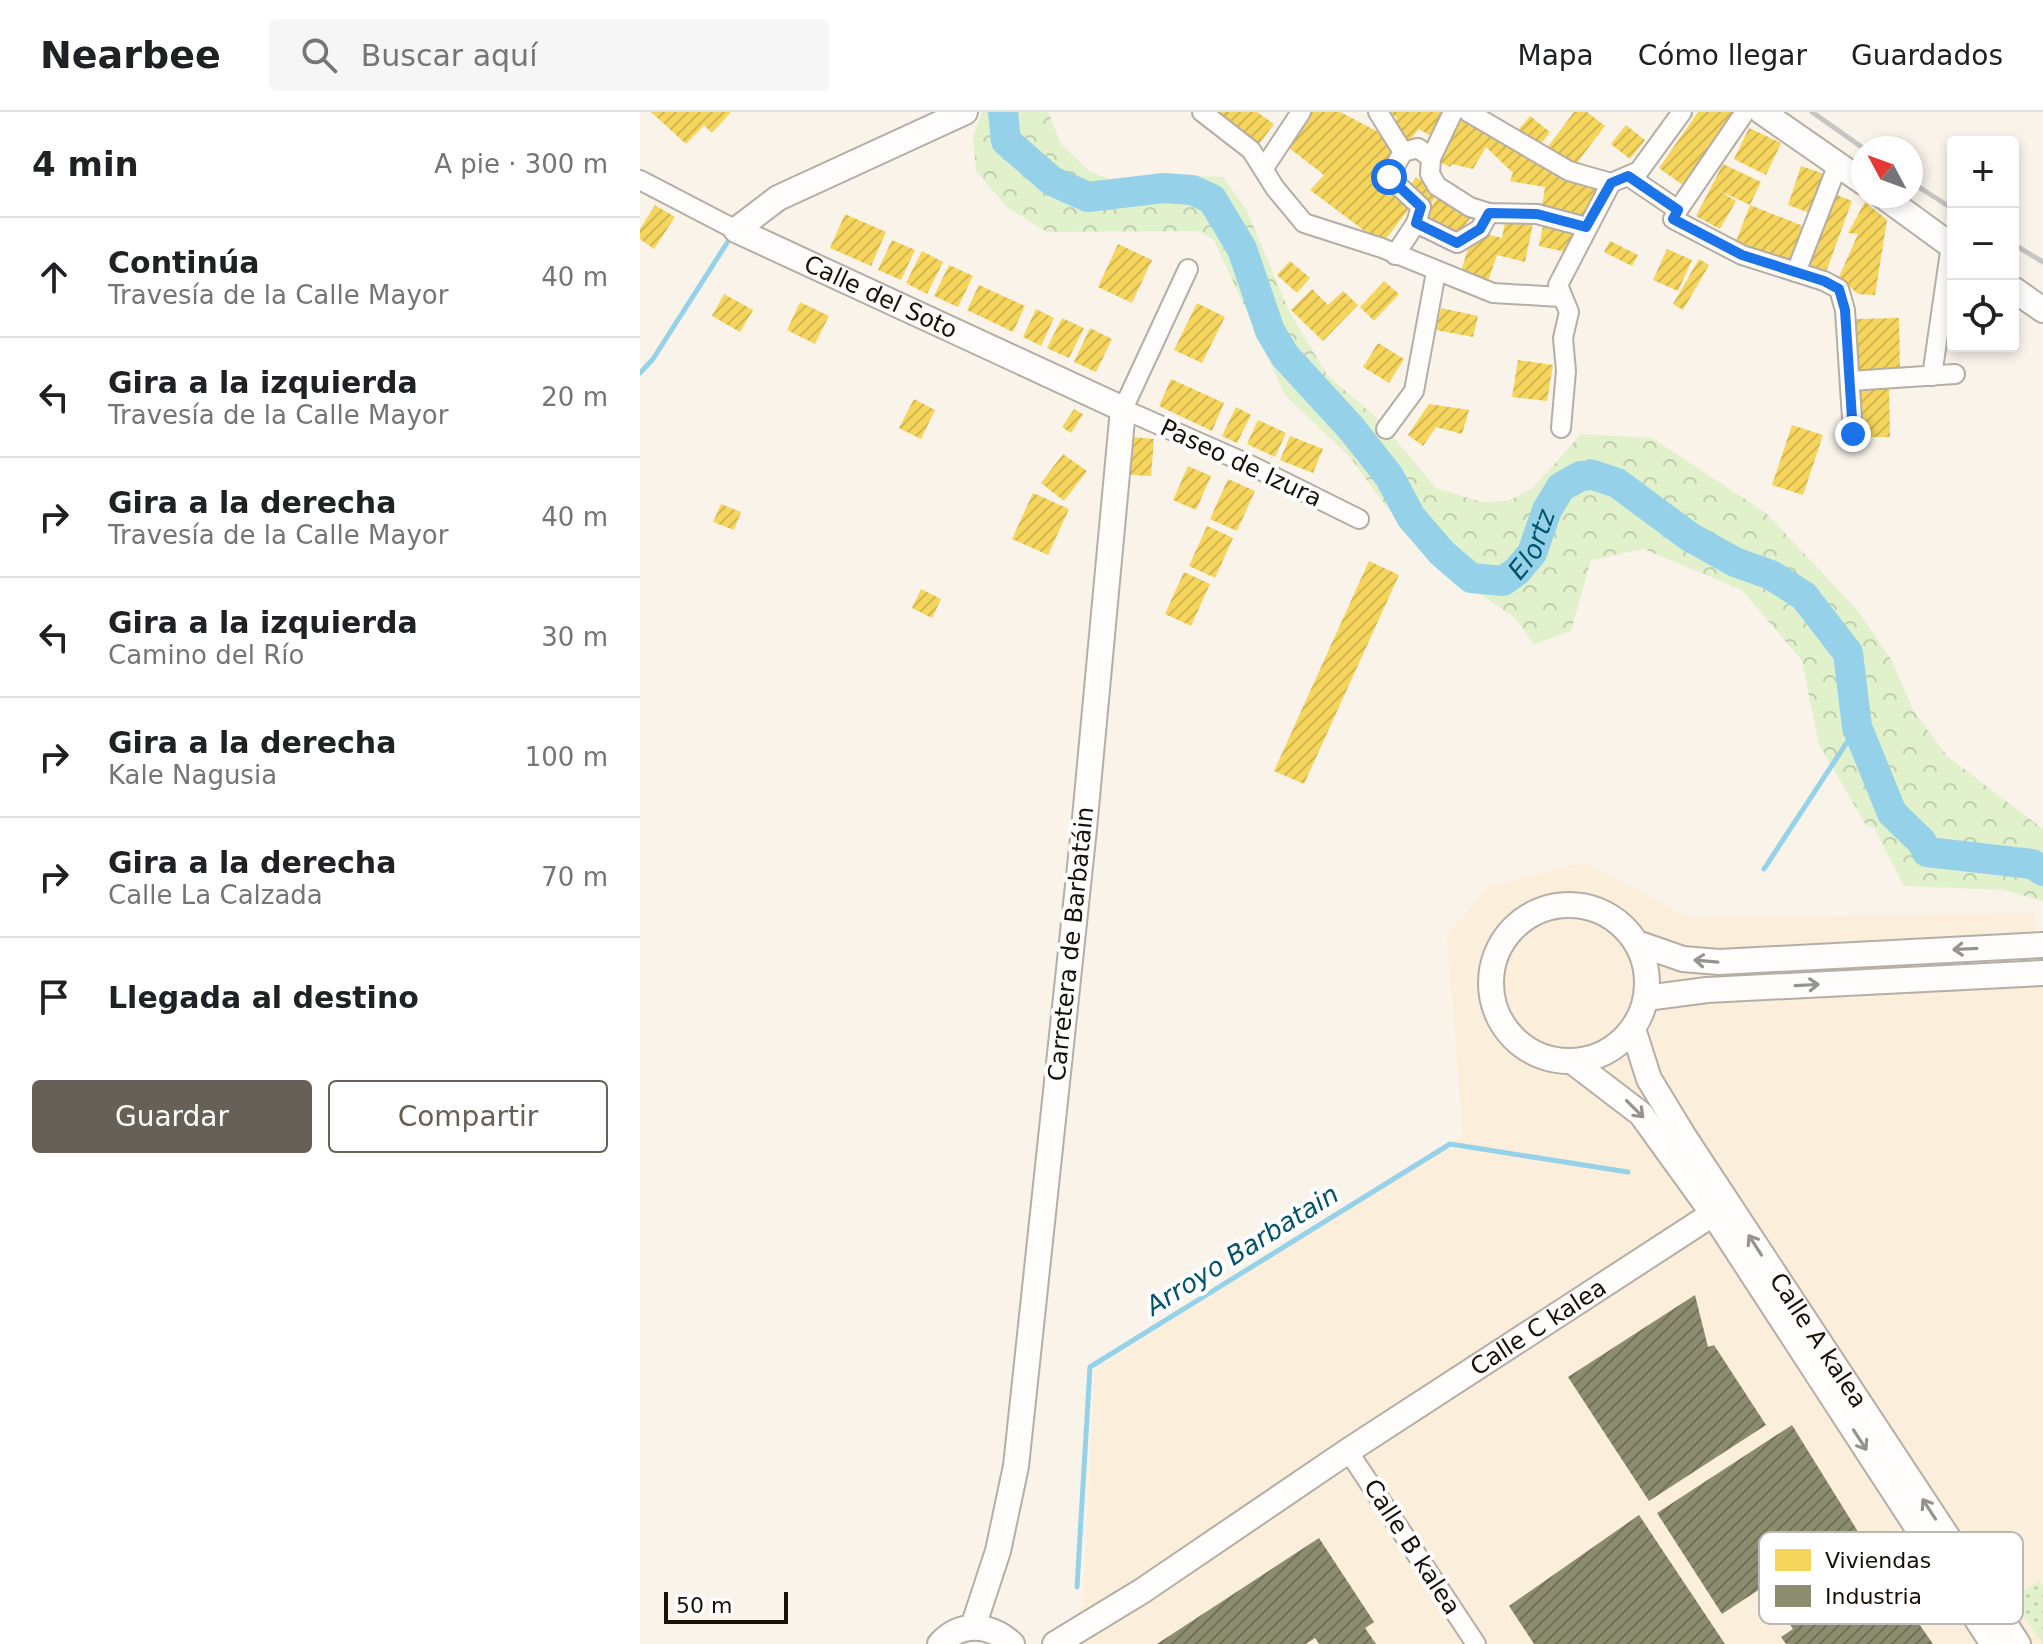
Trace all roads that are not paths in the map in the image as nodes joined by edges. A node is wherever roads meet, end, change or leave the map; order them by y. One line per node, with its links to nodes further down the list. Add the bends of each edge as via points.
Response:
1 (965, 112): 22 (street, via 778,198)
2 (1202, 112): 13 (street, via 1251,150)
3 (1301, 112): 13 (street)
4 (1378, 112): 10 (street)
5 (1453, 112): 11 (street)
6 (1468, 112): 16 (street, via 1569,171)
7 (1682, 112): 16 (street, via 1639,171)
8 (1745, 112): 18 (street)
9 (1762, 112): 12 (street)
10 (1403, 152): 11 (street, via 1418,148); 20 (street, via 1389,177 1421,207)
11 (1431, 158): 19 (street, via 1430,174 1437,186)
12 (1838, 164): 14 (street); 27 (street)
13 (1264, 168): 24 (street, via 1304,223)
14 (1851, 173)
15 (640, 180): 22 (street, Calle del Soto)
16 (1620, 180): 18 (street); 21 (street)
17 (1900, 208): 23 (street)
18 (1678, 210): 27 (street, via 1673,219 1742,255)
19 (1489, 213): 20 (street, via 1480,229 1457,243); 21 (street, via 1537,214)
20 (1416, 223): 24 (street)
21 (1586, 227): 30 (street, via 1558,285)
22 (736, 230): 35 (street, Calle del Soto)
23 (1947, 242)
24 (1395, 255): 26 (street)
25 (1188, 269): 35 (street, Carretera de Barbatáin)
26 (1436, 272): 30 (street, via 1493,293); 37 (street, via 1414,391)
27 (1796, 272): 34 (street, via 1839,289)
28 (1947, 278): 33 (street)
29 (2019, 293): 31 (street)
30 (1560, 297): 36 (street, via 1569,312 1563,338)
31 (2043, 310)
32 (1955, 374): 33 (street)
33 (1932, 376): 34 (street)
34 (1850, 381): 38 (street)
35 (1123, 409): 39 (street, Paseo de Izura); 52 (street, Carretera de Barbatáin, via 1016,1466 998,1551)
36 (1561, 428)
37 (1386, 429)
38 (1853, 434)
39 (1359, 519)
40 (1637, 943): 41 (street, one-way to 40, via 1719,962 1683,959); 43 (street, via 1644,960); 45 (street, via 1620,923 1598,910 1573,905 1525,918 1507,936 1490,984 1494,1009 1525,1049)
41 (2043, 945)
42 (2043, 973): 43 (street, one-way to 42, via 1707,990)
43 (1646, 998): 44 (street)
44 (1633, 1029): 45 (street, via 1617,1046); 46 (street, Calle A kalea, via 1649,1079)
45 (1573, 1062): 46 (street, Calle A kalea, one-way to 46, via 1641,1114)
46 (1721, 1209): 47 (street, Calle C kalea); 48 (street, Calle A kalea, one-way to 48); 49 (street, Calle A kalea, one-way to 46)
47 (1348, 1451): 55 (street, Calle C kalea); 56 (street, Calle B kalea)
48 (1923, 1532)
49 (1942, 1532)
50 (1980, 1624): 57 (street, Calle A kalea, one-way to 57)
51 (2004, 1624): 58 (street, Calle A kalea, one-way to 51)
52 (973, 1627): 53 (street); 54 (street, via 988,1628)
53 (940, 1644)
54 (1012, 1644)
55 (1055, 1644)
56 (1476, 1644)
57 (1993, 1644)
58 (2018, 1644)

